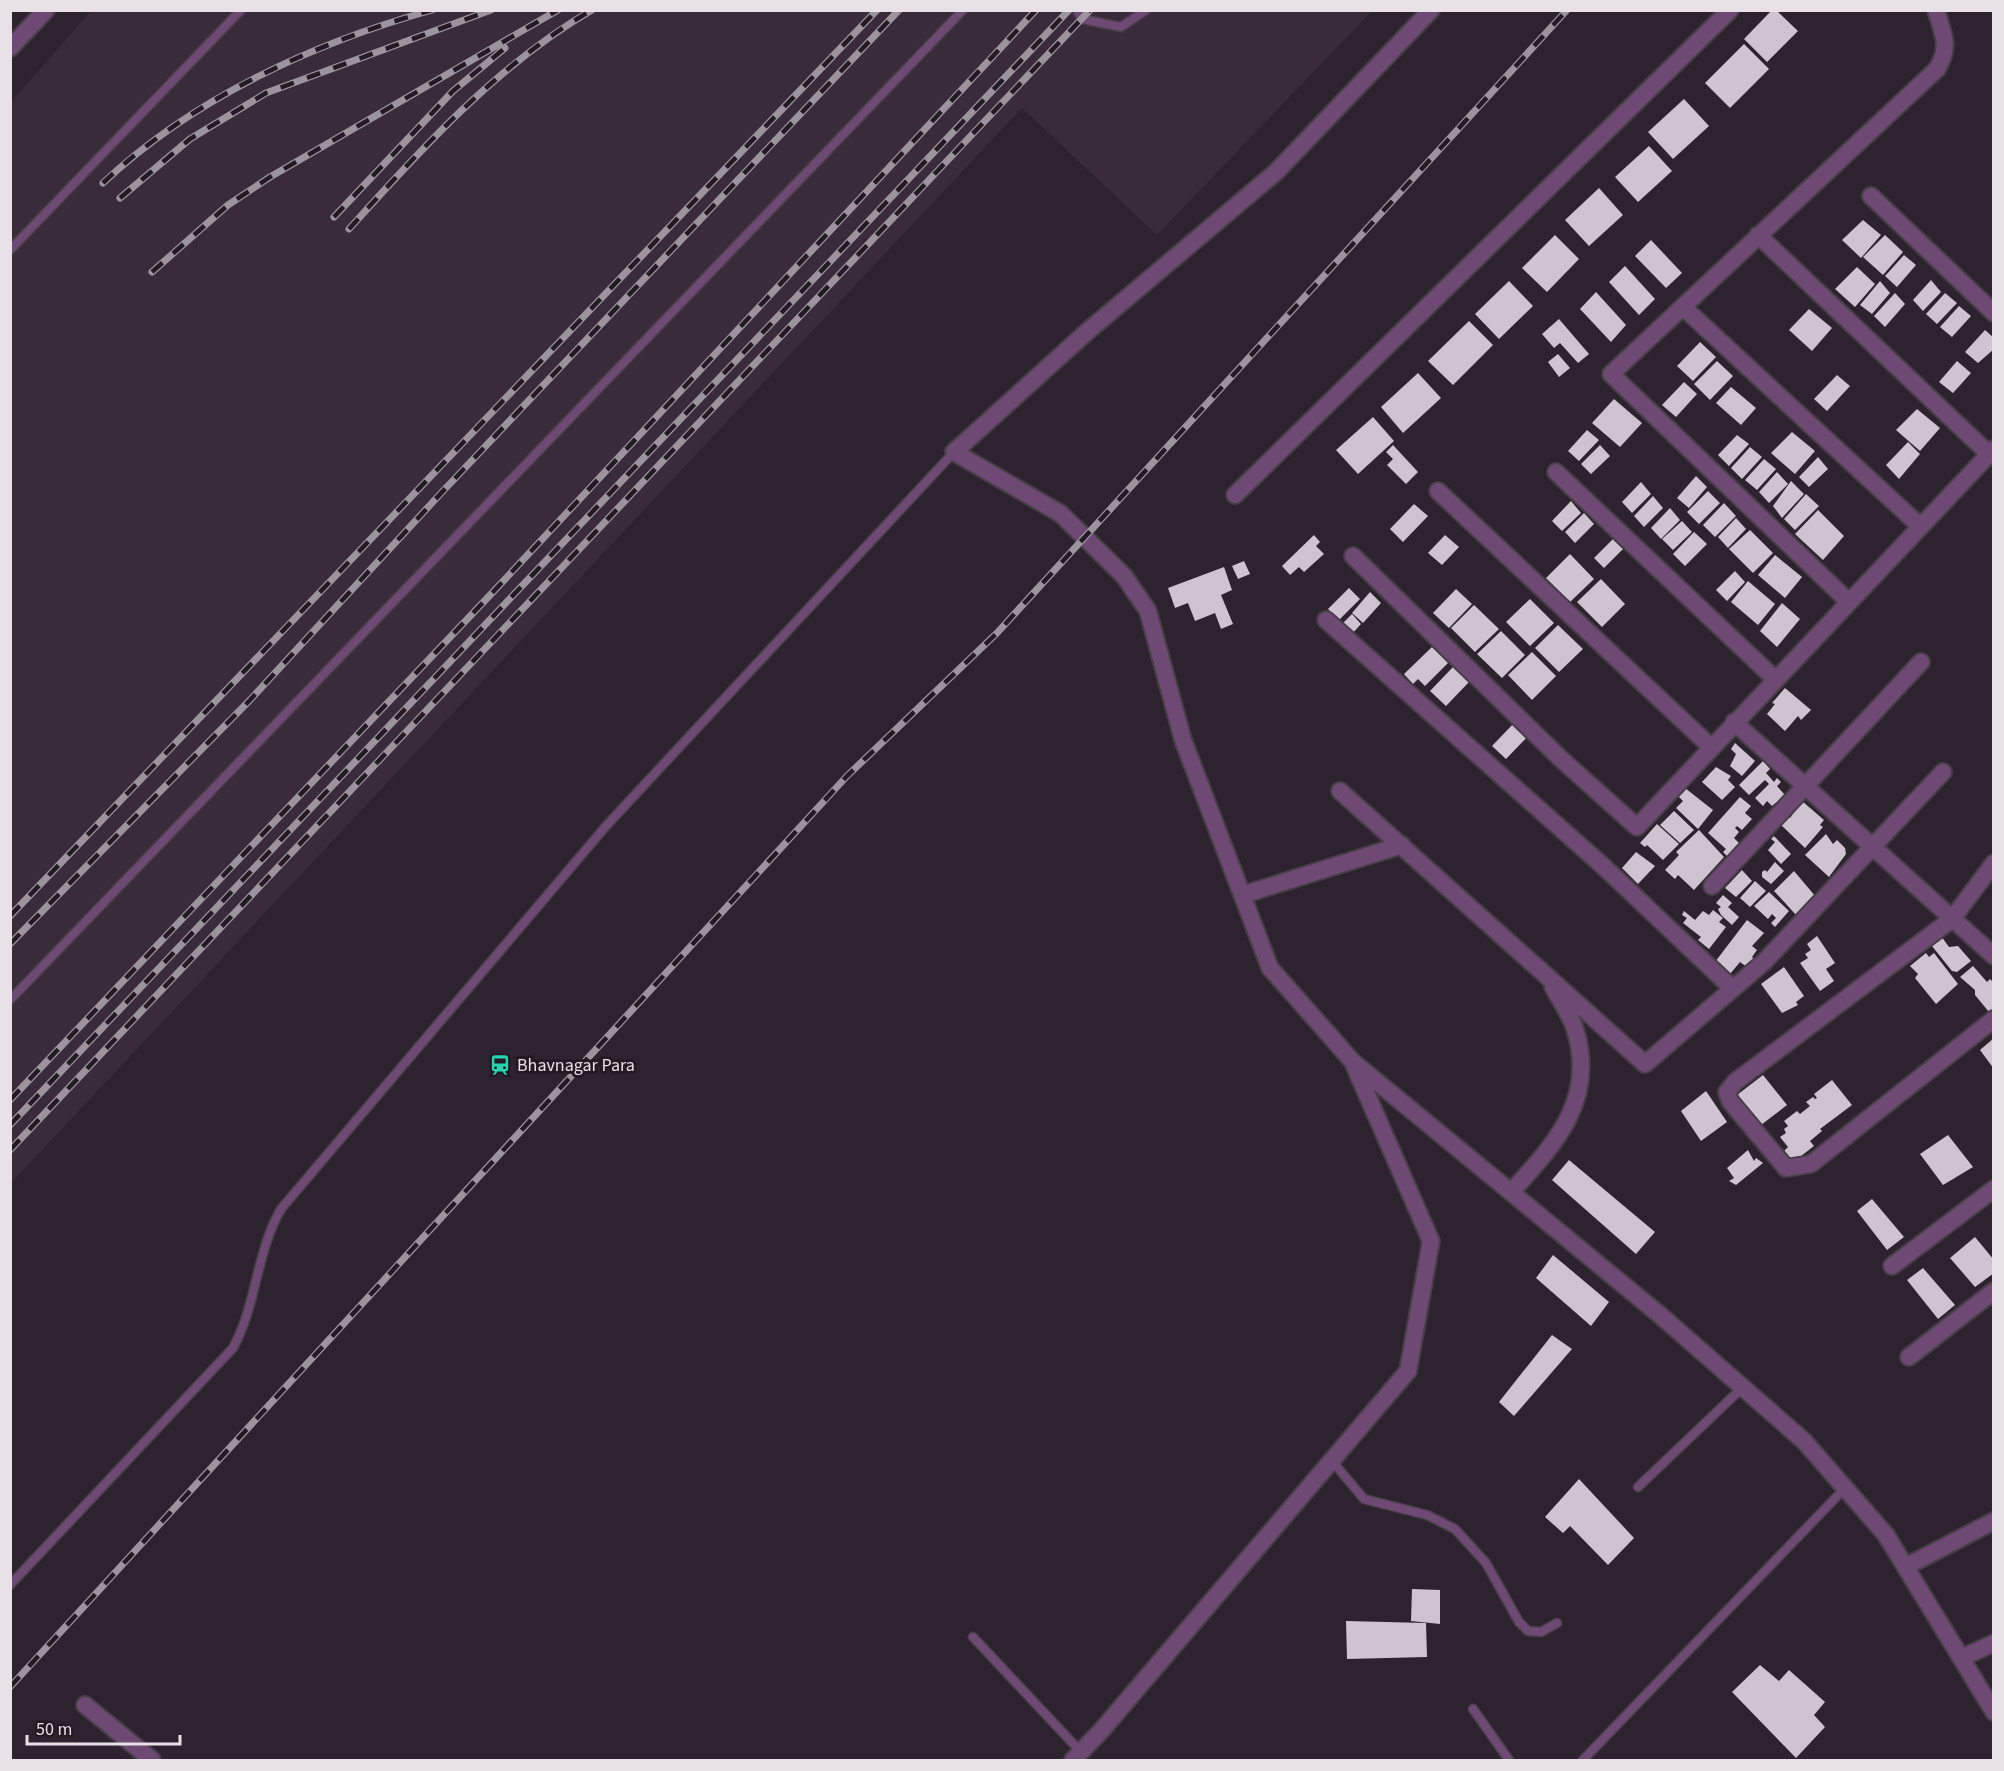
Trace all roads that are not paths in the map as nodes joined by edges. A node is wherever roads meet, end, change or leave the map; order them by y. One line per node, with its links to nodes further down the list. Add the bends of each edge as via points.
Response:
1 (46, 10): 9 (street)
2 (241, 10): 12 (lane)
3 (963, 10): 40 (lane)
4 (1077, 10): 5 (lane, via 1082,19 1121,27)
5 (1146, 10)
6 (1431, 10): 16 (street, via 1276,172 1089,330)
7 (1730, 10): 19 (street)
8 (1936, 10): 11 (street, via 1946,41 1945,56 1937,69)
9 (10, 48)
10 (1871, 196): 14 (street)
11 (1758, 235): 13 (street); 15 (street)
12 (10, 250)
13 (1683, 307): 20 (street); 22 (street, via 1611,374)
14 (1994, 313)
15 (1991, 451): 20 (street)
16 (954, 452): 35 (street, via 1061,514 1124,576 1148,610 1183,740); 54 (lane, via 606,826 281,1209 266,1238 246,1319 233,1348)
17 (1556, 472): 25 (street)
18 (1438, 491): 27 (street)
19 (1235, 495)
20 (1920, 526): 22 (street)
21 (1353, 556): 27 (street, via 1560,758 1637,827)
22 (1848, 602): 25 (street)
23 (1326, 620): 39 (street, via 1603,866)
24 (1921, 662): 29 (street)
25 (1775, 679): 26 (street)
26 (1734, 722): 27 (street); 29 (street)
27 (1711, 747)
28 (1943, 772): 32 (street)
29 (1806, 787): 32 (street); 34 (street)
30 (1340, 791): 31 (street)
31 (1402, 845): 35 (street); 38 (street)
32 (1873, 847): 36 (street); 39 (street, via 1764,962)
33 (1994, 863): 36 (street)
34 (1712, 886)
35 (1242, 895): 42 (street, via 1270,968)
36 (1952, 919): 37 (street); 41 (street, via 1735,1082 1727,1092 1730,1101 1786,1168 1811,1164)
37 (1994, 956)
38 (1548, 977): 39 (street, via 1645,1064); 44 (street, via 1574,1027 1580,1087 1559,1137)
39 (1733, 989)
40 (10, 1000)
41 (1994, 1019)
42 (1353, 1062): 44 (street); 49 (street, via 1431,1241 1408,1371)
43 (1994, 1189): 45 (street)
44 (1511, 1192): 48 (street)
45 (1892, 1266)
46 (1994, 1292): 47 (street)
47 (1909, 1357)
48 (1743, 1387): 50 (lane); 51 (street, via 1804,1441)
49 (1332, 1461): 55 (lane, via 1364,1499 1427,1515 1455,1529 1485,1563 1528,1631 1541,1632); 62 (street)
50 (1638, 1487)
51 (1845, 1488): 53 (street, via 1886,1534); 65 (lane)
52 (1994, 1521): 53 (street)
53 (1905, 1567): 58 (street)
54 (10, 1585)
55 (1557, 1623)
56 (973, 1637): 62 (lane)
57 (1994, 1643): 58 (street)
58 (1961, 1658): 61 (street)
59 (85, 1705): 63 (street)
60 (1473, 1709): 64 (lane)
61 (1994, 1712)
62 (1077, 1756)
63 (152, 1761)
64 (1509, 1761)
65 (1583, 1761)

